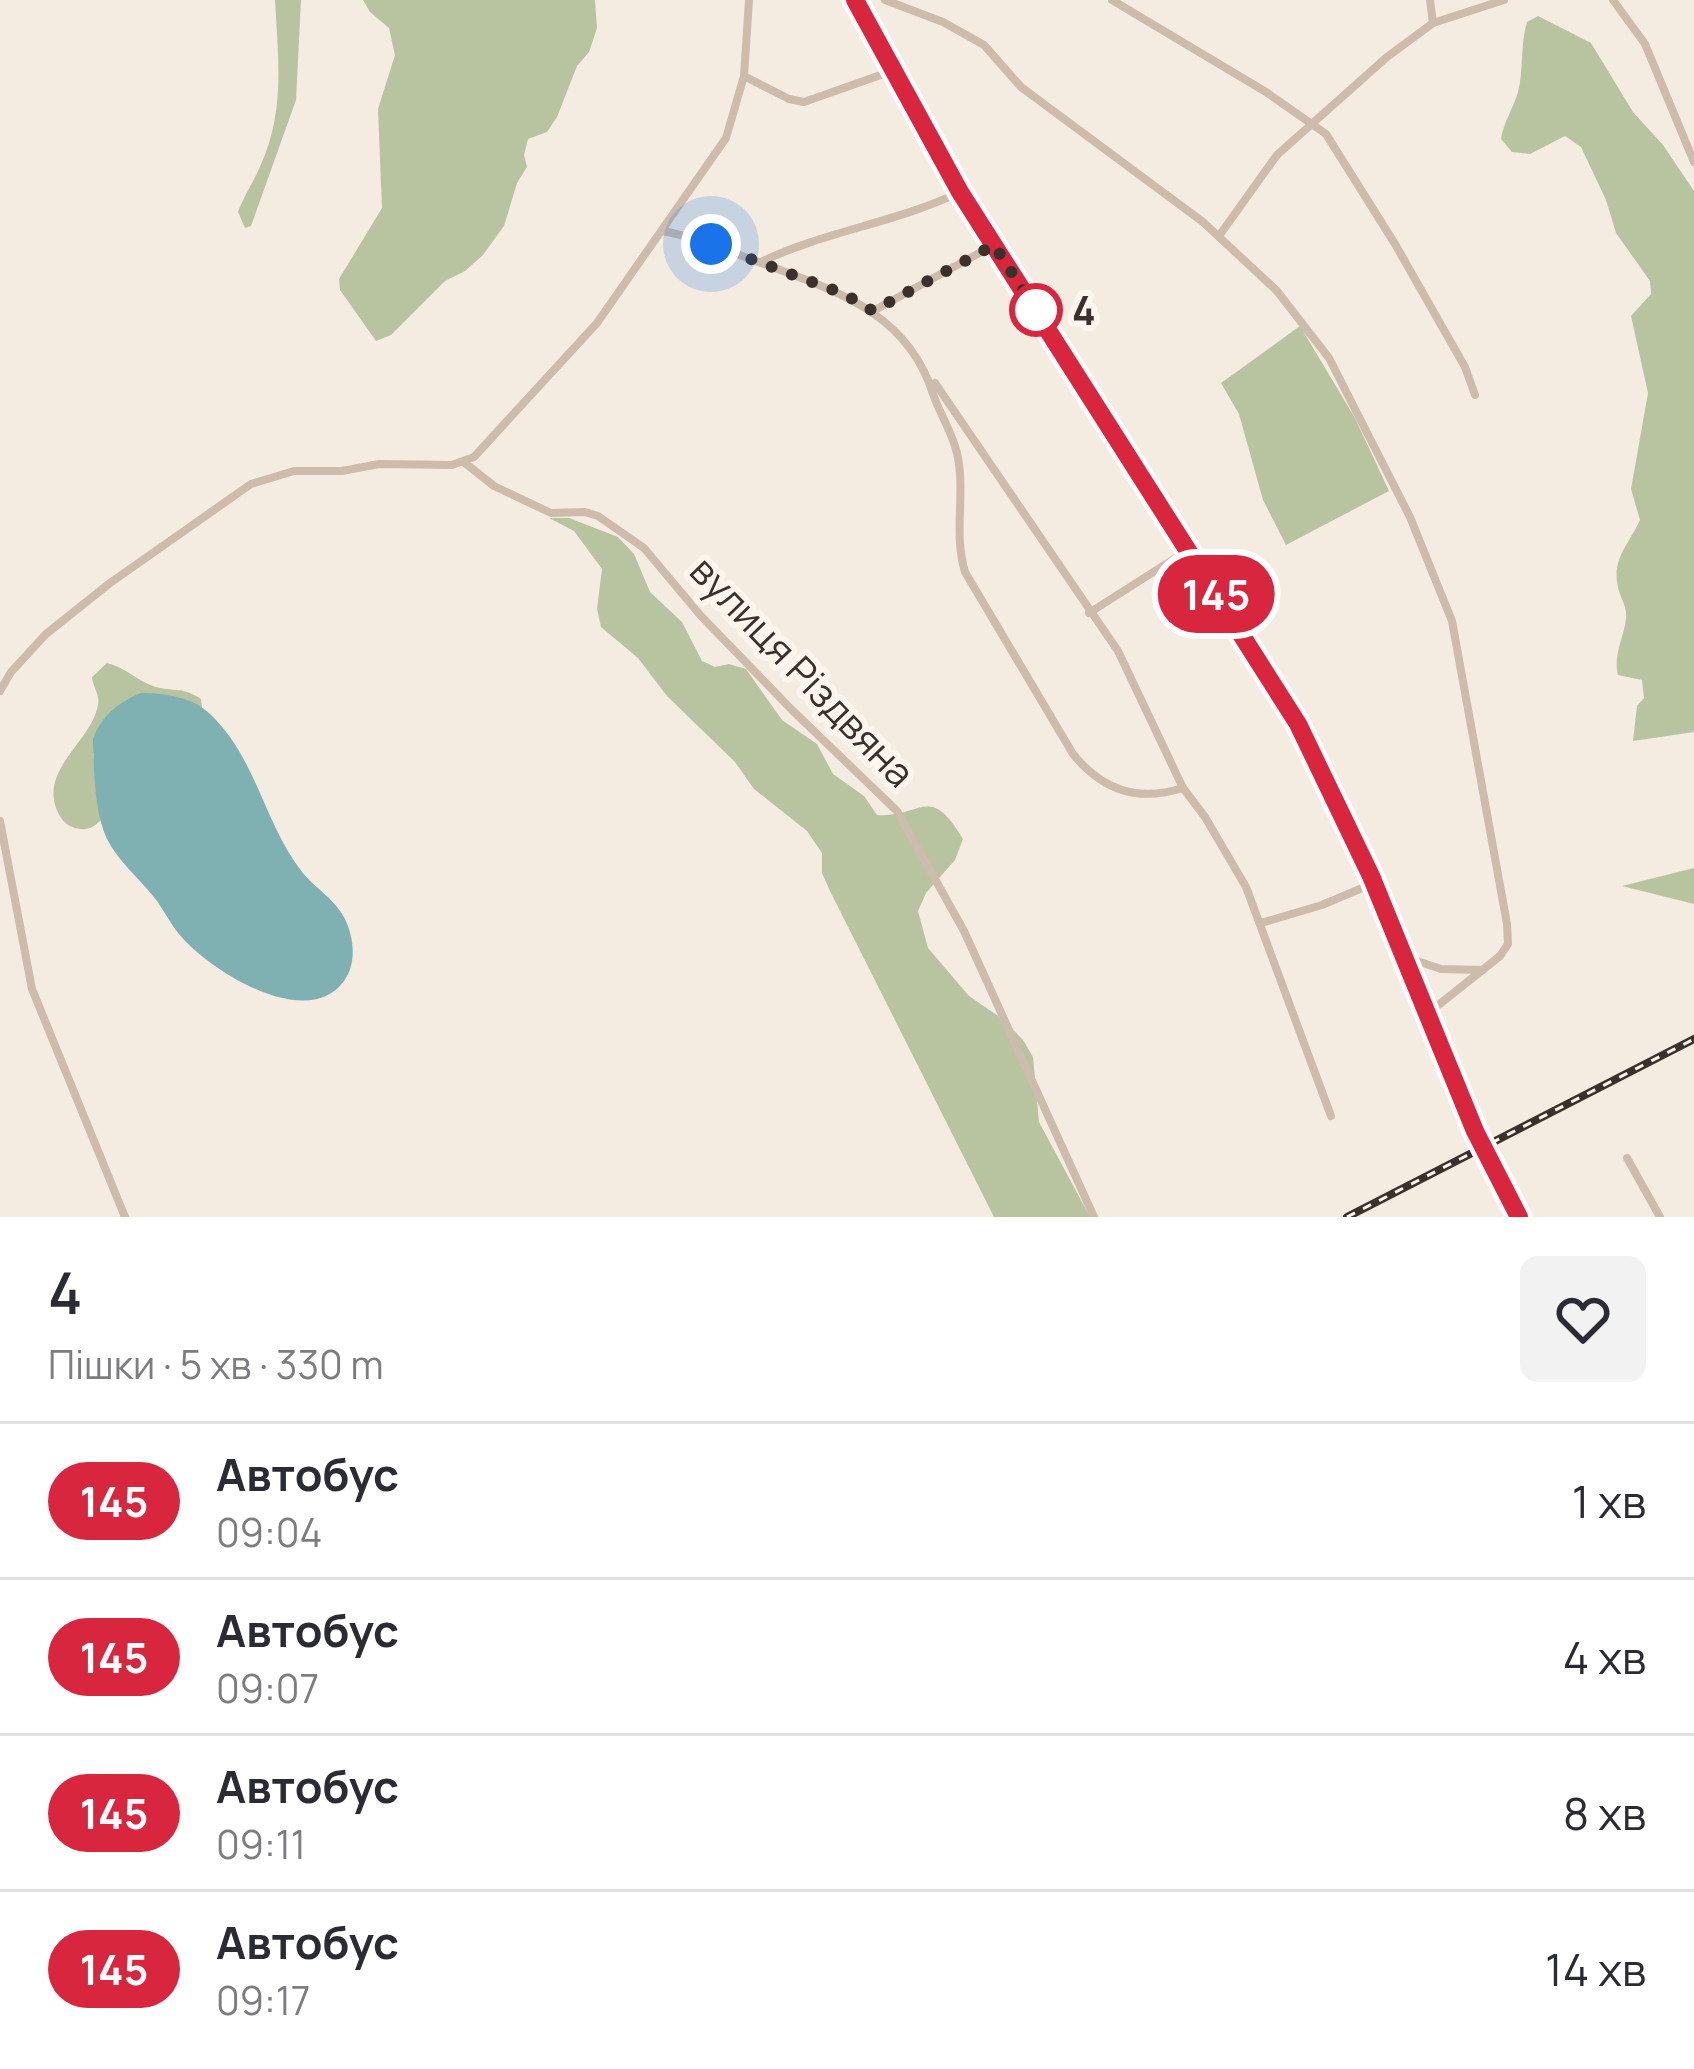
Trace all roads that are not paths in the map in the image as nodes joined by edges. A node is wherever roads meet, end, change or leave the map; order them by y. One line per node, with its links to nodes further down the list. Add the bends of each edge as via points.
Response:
1 (749, 0): 10 (street)
2 (855, 0): 9 (street)
3 (885, 0): 15 (street, via 984,45 1028,93)
4 (1112, 0): 11 (street)
5 (1430, 0): 8 (street)
6 (1504, 0): 8 (street)
7 (1613, 0): 12 (street, via 1645,44)
8 (1433, 23): 11 (street)
9 (892, 71): 10 (street, via 804,102); 13 (street)
10 (744, 76): 14 (street, via 726,138)
11 (1313, 125): 15 (street, via 1260,174); 20 (street, via 1338,150 1395,244)
12 (1694, 162)
13 (960, 192): 16 (street); 17 (street)
14 (663, 231): 17 (street); 21 (street, via 597,323)
15 (1219, 236): 30 (street, via 1277,291 1348,389 1452,621 1508,935)
16 (994, 245): 18 (street); 22 (street)
17 (760, 262): 18 (street)
18 (873, 311): 19 (street)
19 (930, 376): 23 (street); 25 (street, via 959,459 965,572 1004,640 1087,770 1131,794)
20 (1475, 395)
21 (465, 463): 24 (street, via 306,470 251,484 46,634); 35 (street, вулиця Різдвяна, via 540,508 598,517 644,548 897,811 964,931)
22 (1188, 550): 23 (street); 27 (street, via 1298,724)
23 (1089, 613): 25 (street, via 1118,650)
24 (0, 691)
25 (1183, 788): 28 (street)
26 (0, 821): 34 (street, via 32,989)
27 (1374, 883): 28 (street); 29 (street)
28 (1261, 922): 32 (street)
29 (1402, 956): 30 (street, via 1442,969); 31 (street)
30 (1485, 970): 31 (street)
31 (1426, 1015): 36 (street)
32 (1331, 1116)
33 (1627, 1158): 37 (street)
34 (125, 1217)
35 (1094, 1217)
36 (1520, 1217)
37 (1660, 1217)

